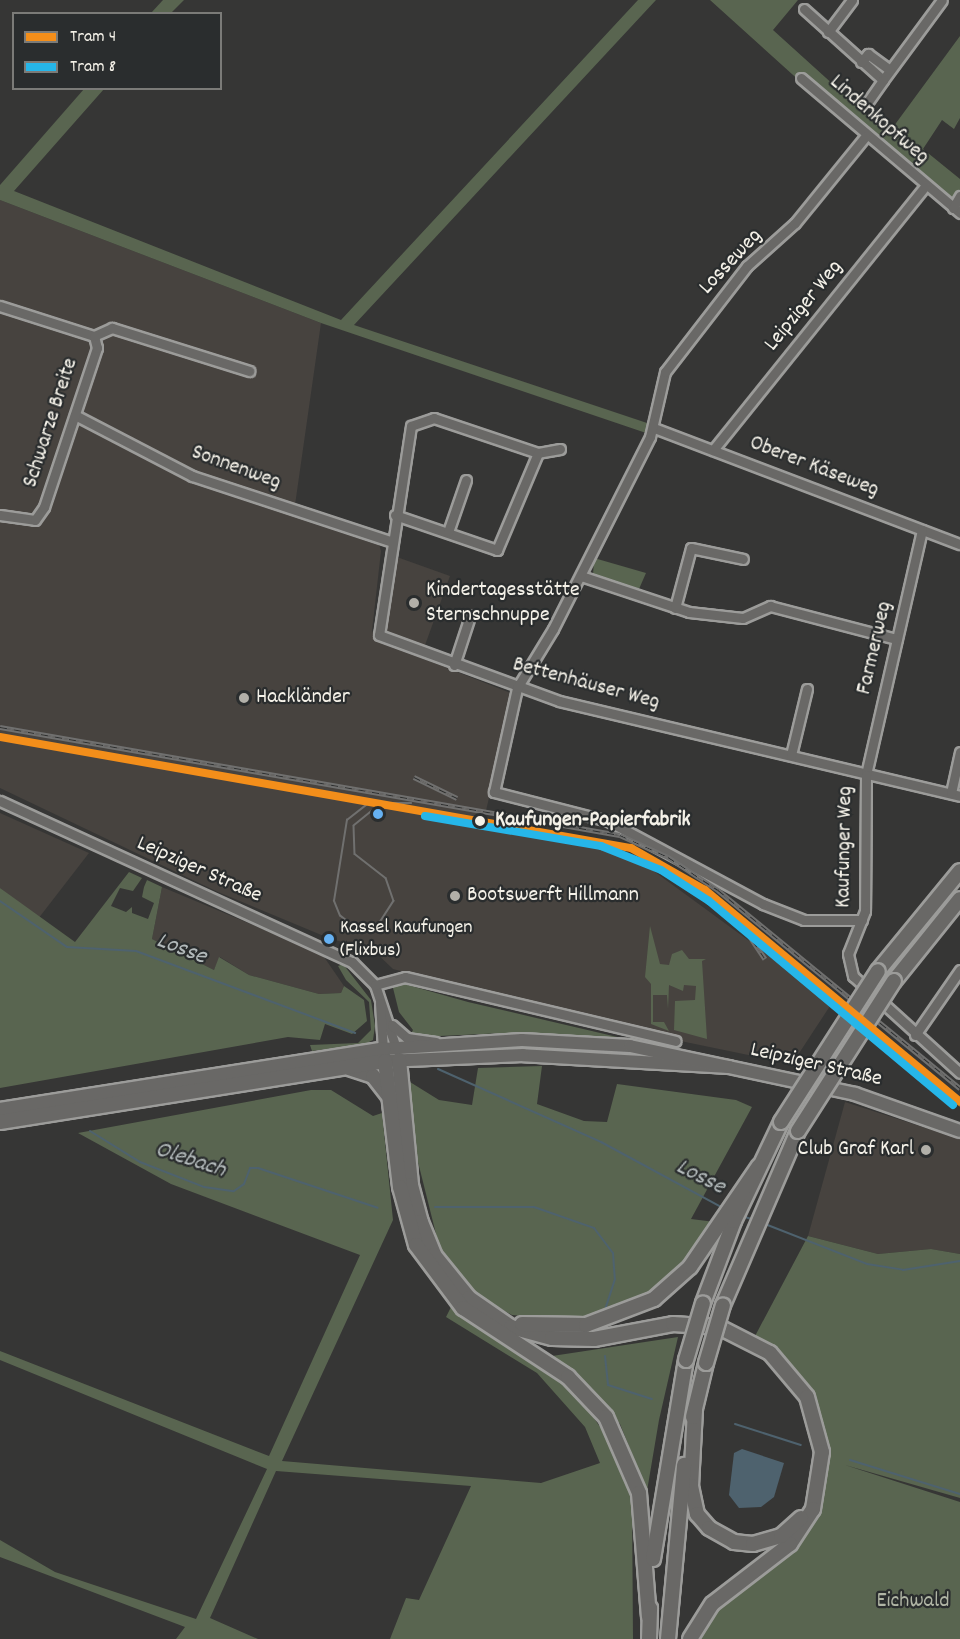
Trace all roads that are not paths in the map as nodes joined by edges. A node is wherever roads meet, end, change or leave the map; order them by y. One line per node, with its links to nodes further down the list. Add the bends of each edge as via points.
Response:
1 (852, 0): 4 (street)
2 (942, 0): 6 (street)
3 (804, 9): 4 (street)
4 (828, 32): 5 (street)
5 (861, 62): 6 (street, via 868,54); 8 (street)
6 (890, 70): 8 (street)
7 (801, 78): 10 (street, Lindenkopfweg)
8 (883, 80): 9 (street)
9 (867, 103)
10 (865, 137): 11 (street, Lindenkopfweg); 18 (street, Losseweg, via 795,223 747,266 680,352 661,384)
11 (925, 186): 13 (street, Lindenkopfweg); 20 (street, Leipziger Weg)
12 (960, 196): 13 (street)
13 (957, 211)
14 (0, 306): 15 (street, Schwarze Breite)
15 (94, 336): 16 (street, Schwarze Breite, via 112,328); 17 (street, Schwarze Breite, via 97,348)
16 (249, 371)
17 (75, 415): 23 (street, Schwarze Breite, via 35,520); 27 (street, Sonnenweg, via 192,476)
18 (654, 428): 20 (street, Oberer Käseweg); 30 (street, Losseweg)
19 (560, 449): 21 (street)
20 (713, 450): 25 (street, Oberer Käseweg)
21 (538, 453): 24 (street, via 455,423 418,420 406,434); 26 (street, via 504,544 489,549)
22 (466, 480): 26 (street)
23 (0, 515)
24 (395, 515): 26 (street); 27 (street)
25 (922, 530): 28 (street, Oberer Käseweg); 33 (street, Farmerweg)
26 (448, 532)
27 (390, 541): 34 (street, Bettenhäuser Weg, via 378,632 384,639)
28 (960, 544)
29 (743, 559): 31 (street, via 691,549)
30 (581, 576): 31 (street); 35 (street, Losseweg)
31 (675, 608): 33 (street, via 737,618 770,606)
32 (470, 616): 34 (street)
33 (897, 639): 39 (street, Farmerweg)
34 (453, 665): 35 (street, Bettenhäuser Weg)
35 (517, 688): 38 (street, Bettenhäuser Weg); 40 (street, Losseweg)
36 (807, 689): 38 (street)
37 (960, 752): 41 (street)
38 (791, 755): 39 (street, Bettenhäuser Weg)
39 (866, 775): 41 (street, Bettenhäuser Weg); 45 (street, Kaufunger Weg)
40 (494, 792): 45 (street, Kaufunger Weg, via 608,820 763,904 804,920)
41 (956, 795)
42 (0, 801): 47 (street, Leipziger Straße, via 336,953)
43 (960, 871): 61 (highway, bridge, via 878,971 781,1122)
44 (960, 899): 63 (highway, bridge, via 894,981 798,1131 742,1253)
45 (862, 920): 50 (street, via 848,954 853,975)
46 (960, 970): 50 (street)
47 (375, 985): 48 (street, Leipziger Straße); 51 (street, via 405,977)
48 (380, 997): 49 (street, Leipziger Straße); 53 (street, Leipziger Straße)
49 (390, 1023): 52 (street, via 407,1038); 53 (street, Leipziger Straße)
50 (915, 1035): 56 (street)
51 (676, 1041)
52 (444, 1044): 53 (main road, Leipziger Straße); 55 (main road, Leipziger Straße, via 630,1046)
53 (391, 1055): 54 (highway); 55 (main road, Leipziger Straße, via 523,1055); 57 (highway); 58 (highway); 62 (highway, via 411,1185 421,1222 451,1280)
54 (341, 1066): 57 (highway, via 372,1076); 59 (highway, via 68,1116)
55 (729, 1067): 60 (main road, Leipziger Straße, via 895,1104)
56 (960, 1073)
57 (388, 1095): 62 (highway, via 400,1186 416,1245 442,1287)
58 (0, 1110)
59 (0, 1122)
60 (960, 1131)
61 (746, 1185): 62 (highway, via 708,1243 666,1291 616,1317 547,1327); 64 (highway, bridge, via 686,1360 660,1494)
62 (480, 1314): 63 (highway, via 558,1345 684,1328 717,1332 758,1350 797,1389 816,1442 811,1496 789,1531 763,1543 743,1544 717,1534 702,1521 691,1485); 64 (highway, via 590,1396 618,1436 639,1493); 67 (highway, via 518,1329 566,1340 673,1324 719,1327 770,1353 801,1387 821,1441 821,1476 813,1509 790,1544 712,1604)
63 (694, 1410): 66 (highway, via 675,1529)
64 (649, 1617): 65 (highway)
65 (649, 1639)
66 (668, 1639)
67 (690, 1639)

